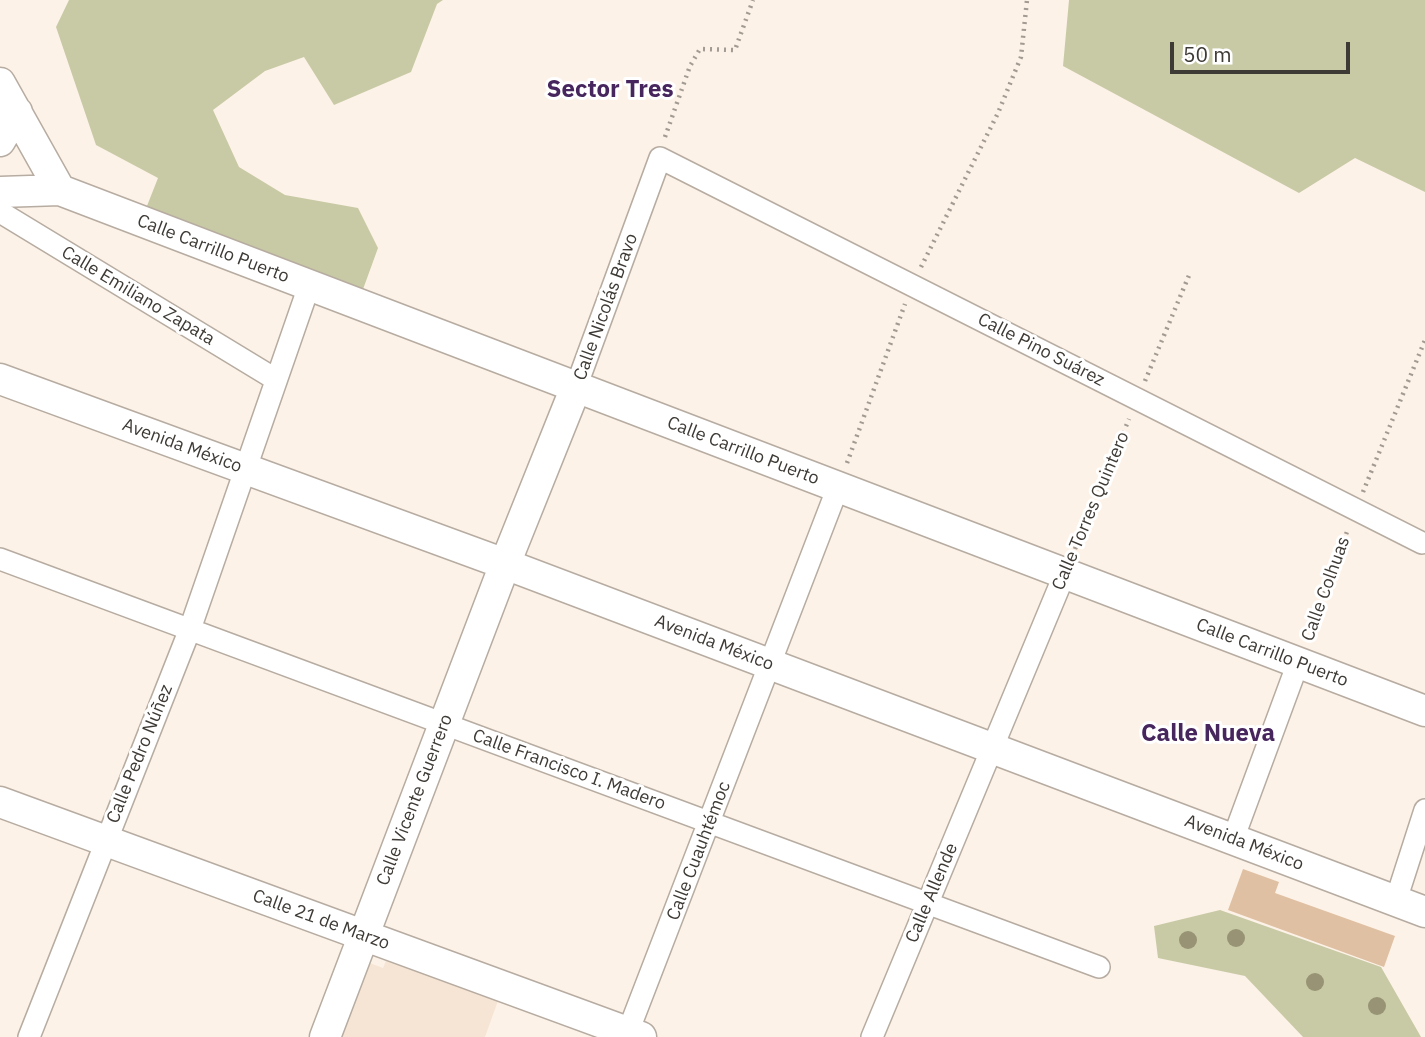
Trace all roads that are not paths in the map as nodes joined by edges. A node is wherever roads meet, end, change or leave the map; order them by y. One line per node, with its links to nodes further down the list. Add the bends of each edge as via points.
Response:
1 (0, 83): 2 (main road)
2 (17, 112): 3 (main road); 5 (main road)
3 (0, 141)
4 (660, 158): 11 (street, Calle Nicolás Bravo); 14 (street, Calle Pino Suárez)
5 (60, 191): 6 (main road, Calle Carrillo Puerto); 8 (main road, Calle Carrillo Puerto)
6 (0, 192)
7 (0, 212): 10 (street, Calle Emiliano Zapata)
8 (309, 286): 10 (street, Calle Pedro Núñez); 11 (main road, Calle Carrillo Puerto)
9 (0, 379): 12 (main road, Avenida México)
10 (275, 379): 12 (street, Calle Pedro Núñez)
11 (576, 387): 13 (main road, Calle Carrillo Puerto); 16 (main road, Calle Nicolás Bravo)
12 (244, 469): 16 (main road, Avenida México); 18 (street, Calle Pedro Núñez)
13 (838, 487): 17 (main road, Calle Carrillo Puerto); 20 (street, Calle Cuauhtémoc)
14 (1422, 542)
15 (0, 559): 18 (street, Calle Francisco I. Madero)
16 (505, 564): 20 (main road, Avenida México); 22 (main road, Calle Vicente Guerrero)
17 (1065, 573): 19 (main road, Calle Carrillo Puerto); 23 (street, Calle Torres Quintero)
18 (190, 629): 22 (street, Calle Francisco I. Madero); 28 (street, Calle Pedro Núñez)
19 (1298, 663): 21 (main road, Calle Carrillo Puerto); 27 (street, Calle Colhuas)
20 (771, 664): 23 (main road, Avenida México); 26 (street, Calle Cuauhtémoc)
21 (1425, 711)
22 (444, 724): 26 (street, Calle Francisco I. Madero); 32 (main road, Calle Vicente Guerrero)
23 (992, 748): 27 (main road, Avenida México); 30 (street, Calle Allende)
24 (0, 802): 28 (main road, Calle 21 de Marzo)
25 (1425, 810): 29 (street)
26 (710, 823): 30 (street, Calle Francisco I. Madero); 34 (street, Calle Cuauhtémoc)
27 (1233, 839): 29 (main road, Avenida México)
28 (106, 841): 32 (main road, Calle 21 de Marzo); 35 (street, Calle Pedro Núñez)
29 (1396, 900): 31 (main road, Avenida México)
30 (927, 904): 33 (street, Calle Francisco I. Madero); 37 (street, Calle Allende)
31 (1425, 912)
32 (363, 936): 34 (main road, Calle 21 de Marzo); 36 (main road, Calle Vicente Guerrero)
33 (1099, 967)
34 (632, 1035)
35 (29, 1037)
36 (325, 1037)
37 (872, 1037)

